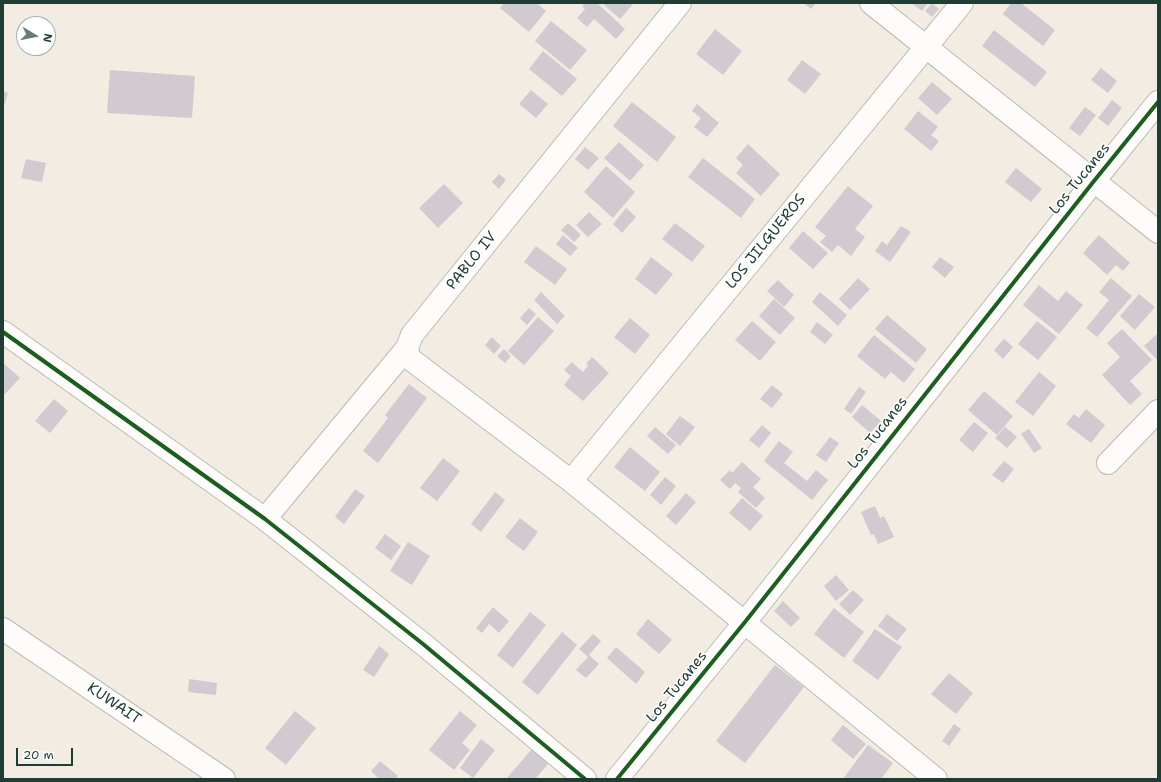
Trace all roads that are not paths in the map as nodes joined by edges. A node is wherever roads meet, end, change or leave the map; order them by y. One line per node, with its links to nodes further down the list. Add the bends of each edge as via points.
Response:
1 (680, 3): 9 (street, PABLO IV, via 412,335)
2 (871, 3): 4 (street)
3 (962, 3): 4 (street, LOS JILGUEROS)
4 (926, 48): 6 (street); 12 (street, LOS JILGUEROS)
5 (1158, 102): 6 (street, Los Tucanes)
6 (1094, 181): 7 (street); 14 (street, Los Tucanes)
7 (1158, 232)
8 (3, 332): 13 (street)
9 (407, 348): 12 (street, via 409,358); 13 (street, PABLO IV)
10 (1158, 411): 11 (street)
11 (1108, 463)
12 (570, 481): 14 (street)
13 (265, 519): 17 (street, via 423,644)
14 (745, 622): 18 (street, Los Tucanes); 19 (street)
15 (3, 628): 16 (street, KUWAIT)
16 (224, 779)
17 (585, 779)
18 (618, 779)
19 (936, 779)

